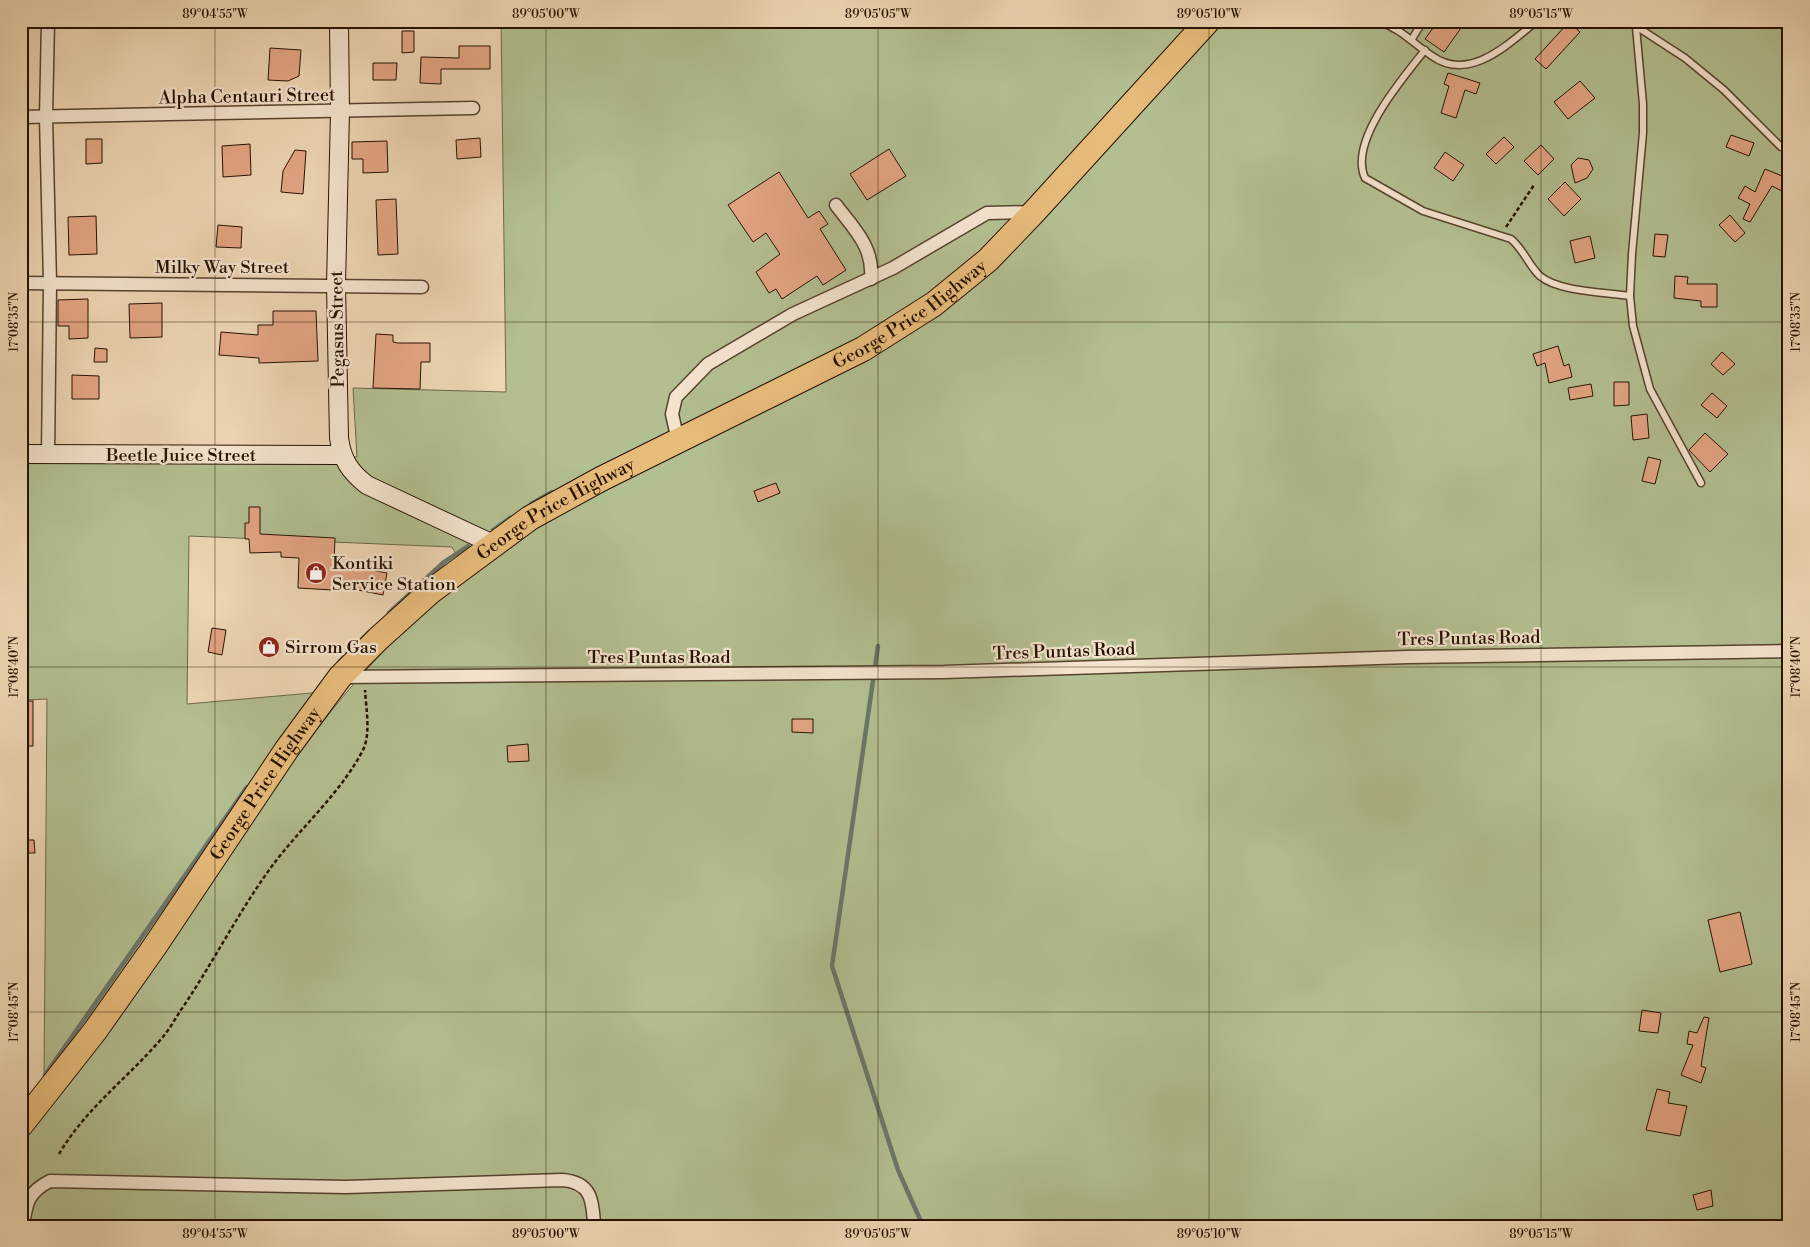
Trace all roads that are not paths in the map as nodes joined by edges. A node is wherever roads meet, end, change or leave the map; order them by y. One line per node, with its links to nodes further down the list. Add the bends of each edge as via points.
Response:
1 (48, 21): 14 (street)
2 (339, 21): 12 (street, Pegasus Street)
3 (1208, 21): 17 (highway, George Price Highway)
4 (1377, 21): 9 (lane)
5 (1422, 21): 9 (lane)
6 (1537, 21): 10 (lane, via 1491,56 1472,64 1450,65)
7 (1628, 21): 8 (lane)
8 (1636, 27): 15 (lane, via 1685,58 1724,90); 23 (lane, via 1643,104)
9 (1412, 38): 10 (lane)
10 (1425, 50): 23 (lane, via 1397,86 1370,131 1361,158 1366,178 1423,211 1511,239 1522,248 1539,275 1552,283)
11 (473, 108): 12 (street, Alpha Centauri Street)
12 (340, 112): 14 (street, Alpha Centauri Street); 21 (street, Pegasus Street)
13 (21, 117): 14 (street, Alpha Centauri Street)
14 (46, 118): 20 (street)
15 (1781, 147)
16 (836, 205): 18 (street, via 867,247 872,263)
17 (1034, 212): 18 (street, via 988,213); 24 (highway, George Price Highway, via 988,260 934,304 863,348)
18 (871, 279): 24 (street, via 794,314 708,364 676,397 672,414)
19 (21, 283): 20 (street, Milky Way Street)
20 (50, 284): 21 (street, Milky Way Street); 26 (street)
21 (336, 285): 22 (street, Milky Way Street); 27 (street, Pegasus Street)
22 (422, 288)
23 (1630, 296): 28 (lane, via 1633,326 1650,390)
24 (678, 441): 29 (highway, George Price Highway, via 530,518)
25 (21, 454): 26 (street, Beetle Juice Street)
26 (48, 454): 27 (street, Beetle Juice Street)
27 (342, 455): 29 (street, Pegasus Street, via 355,476 367,485)
28 (1702, 483)
29 (495, 545): 31 (highway, George Price Highway, via 430,592)
30 (1789, 651): 31 (street, Tres Puntas Road, via 1398,657 944,672)
31 (340, 677): 32 (highway, George Price Highway, via 287,749 95,1031)
32 (21, 1125)
33 (23, 1226): 34 (street, via 30,1195 50,1181 346,1187 562,1180 577,1181 588,1191)
34 (594, 1226)

